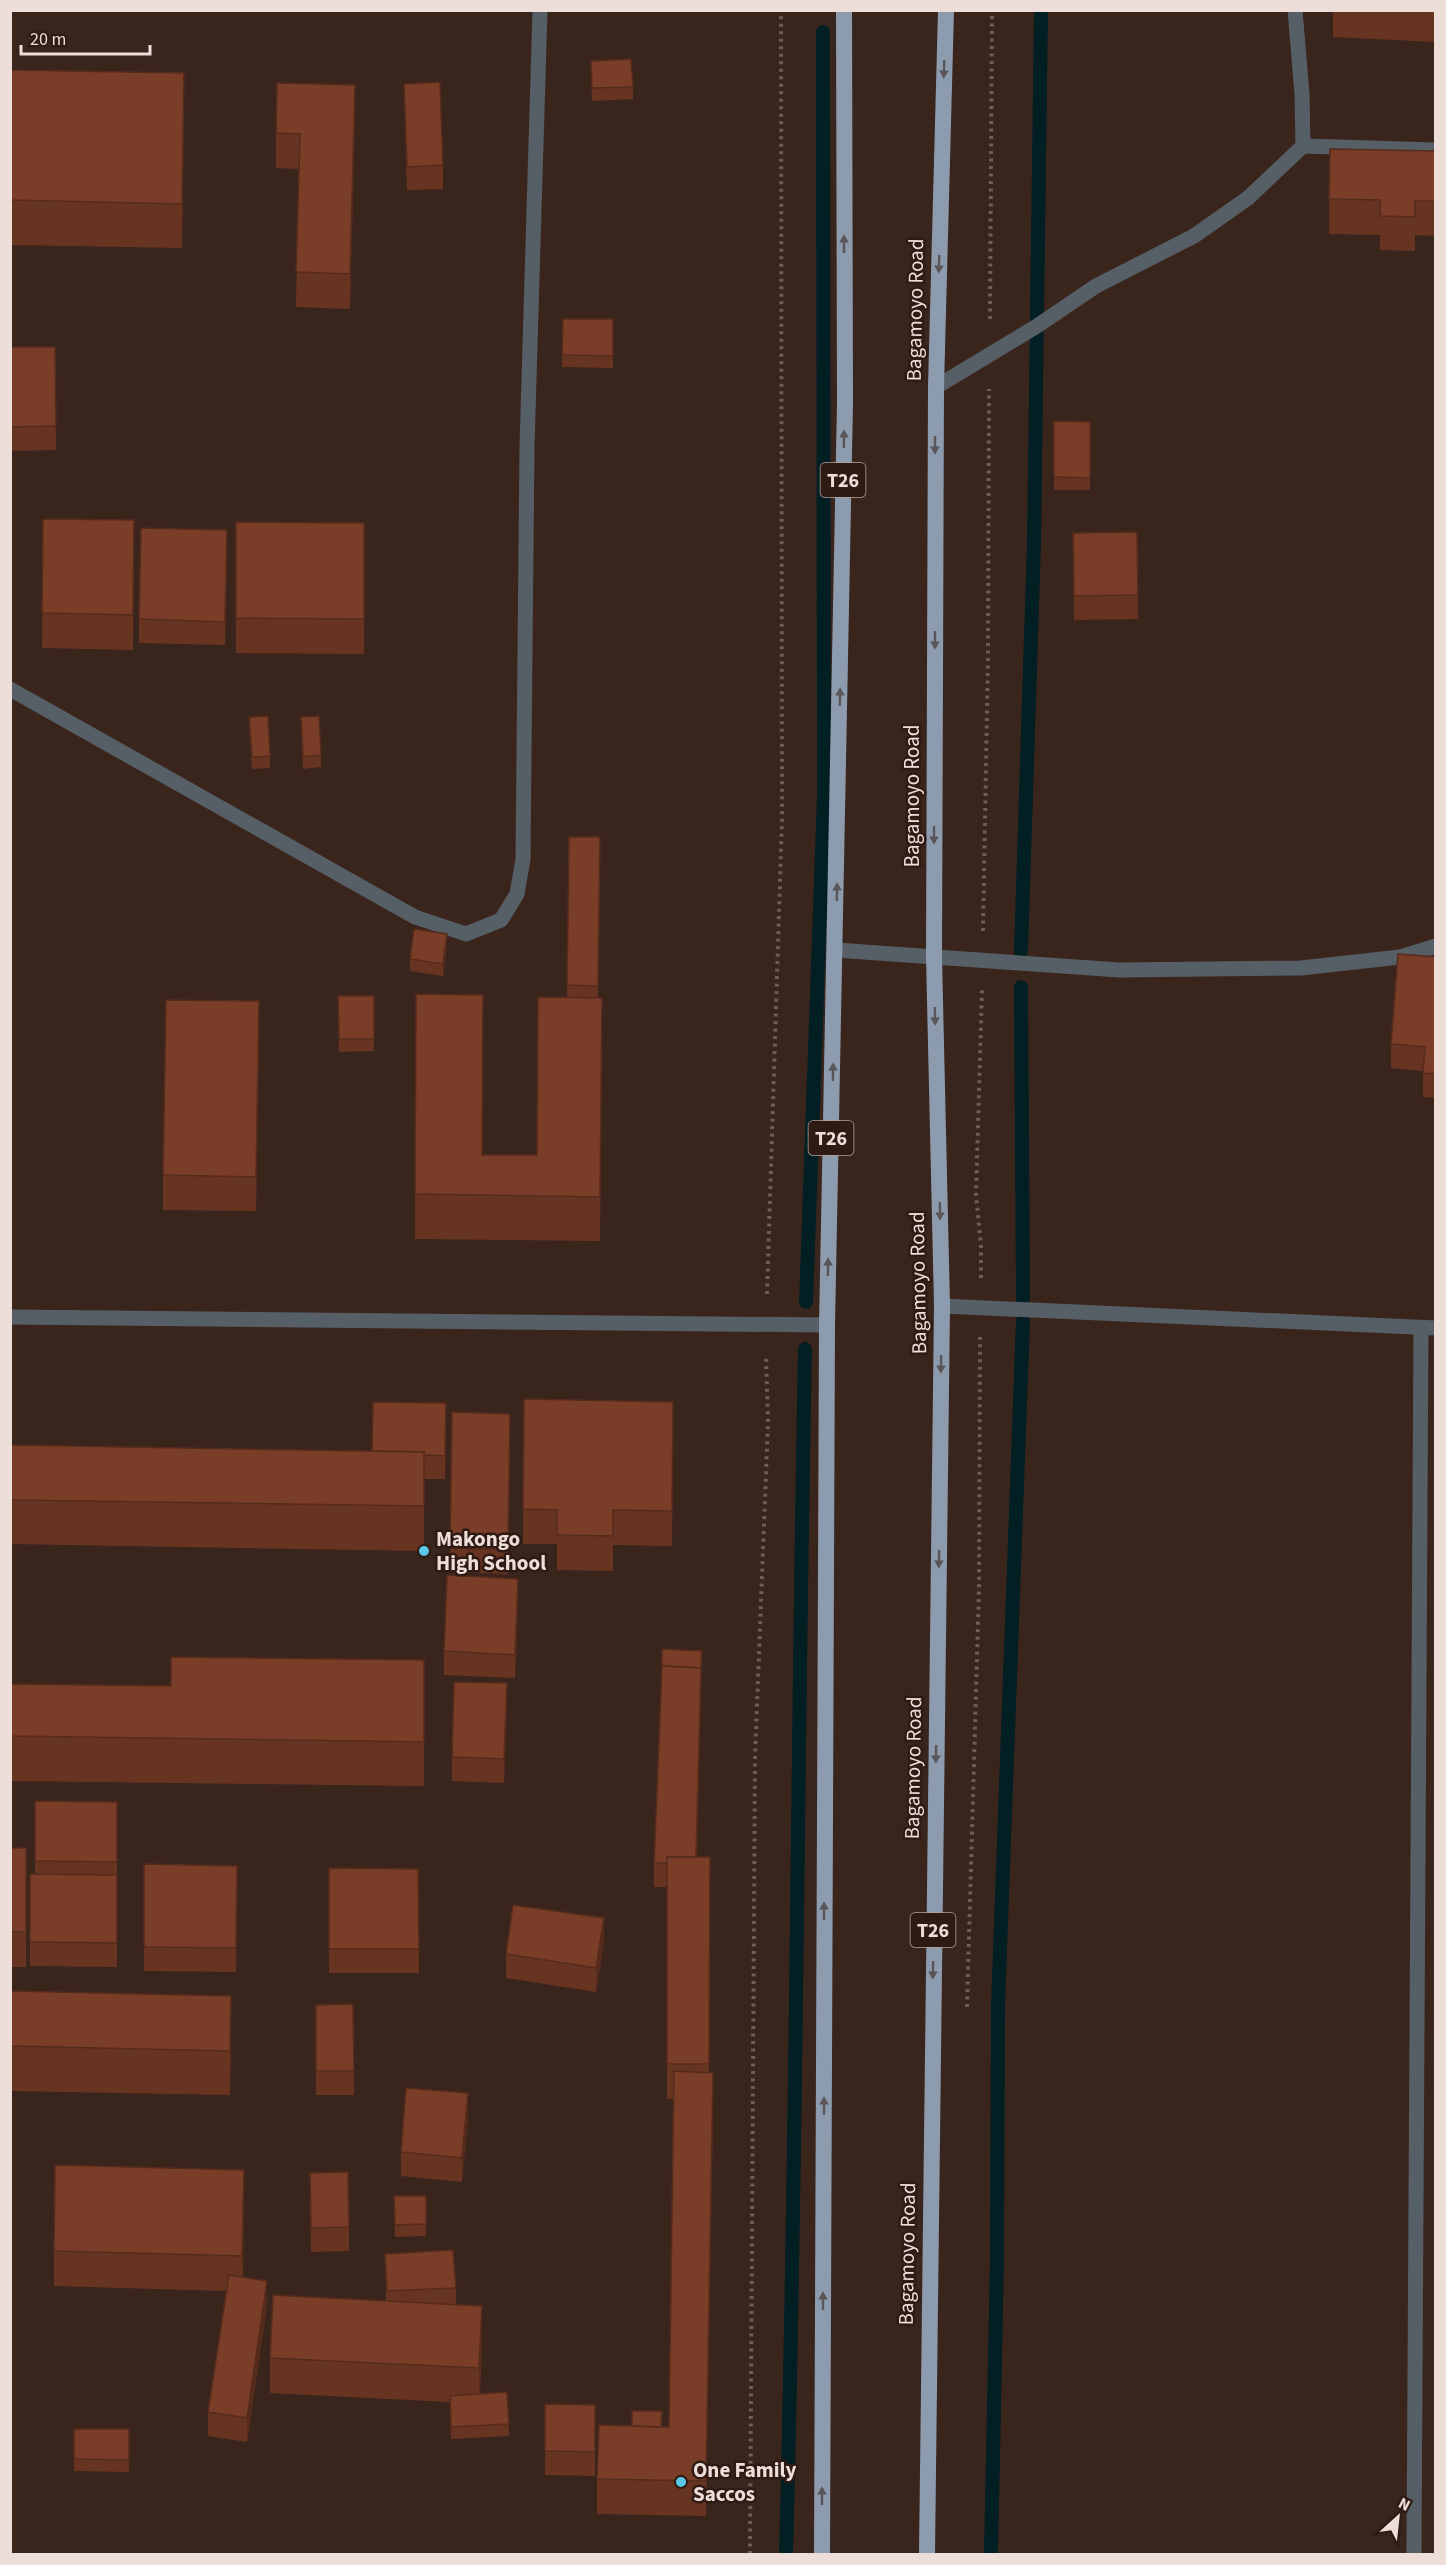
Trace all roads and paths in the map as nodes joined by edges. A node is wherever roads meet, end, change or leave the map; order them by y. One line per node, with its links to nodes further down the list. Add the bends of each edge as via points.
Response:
1 (540, 10): 11 (lane, via 527,446 523,859 517,894 501,920 466,934 415,917)
2 (781, 10): 19 (path, via 782,818)
3 (844, 10): 13 (highway, T26, one-way to 3, via 845,402)
4 (946, 10): 10 (highway, Bagamoyo Road / T26, one-way to 10)
5 (992, 10): 9 (path)
6 (1295, 10): 7 (lane)
7 (1304, 146): 8 (lane); 9 (lane, via 1248,198 1194,236 1096,286)
8 (1436, 150)
9 (989, 356): 10 (lane); 15 (path)
10 (936, 387): 14 (highway, Bagamoyo Road / T26, one-way to 14)
11 (10, 690)
12 (1436, 946): 15 (lane, via 1400,957 1301,968 1119,970)
13 (836, 950): 14 (lane); 20 (highway, T26, one-way to 13)
14 (934, 957): 15 (lane); 16 (highway, Bagamoyo Road / T26, one-way to 16)
15 (982, 962): 17 (path, via 976,1195 981,1246)
16 (942, 1306): 17 (lane); 25 (highway, Bagamoyo Road / T26, one-way to 25)
17 (980, 1306): 21 (lane); 22 (path, via 979,1588)
18 (10, 1317): 19 (lane)
19 (766, 1325): 20 (lane); 23 (path, via 768,1422 755,1757)
20 (827, 1325): 24 (highway, T26, one-way to 20)
21 (1428, 1328): 26 (lane)
22 (967, 2012)
23 (750, 2554)
24 (822, 2554)
25 (927, 2554)
26 (1414, 2554)

